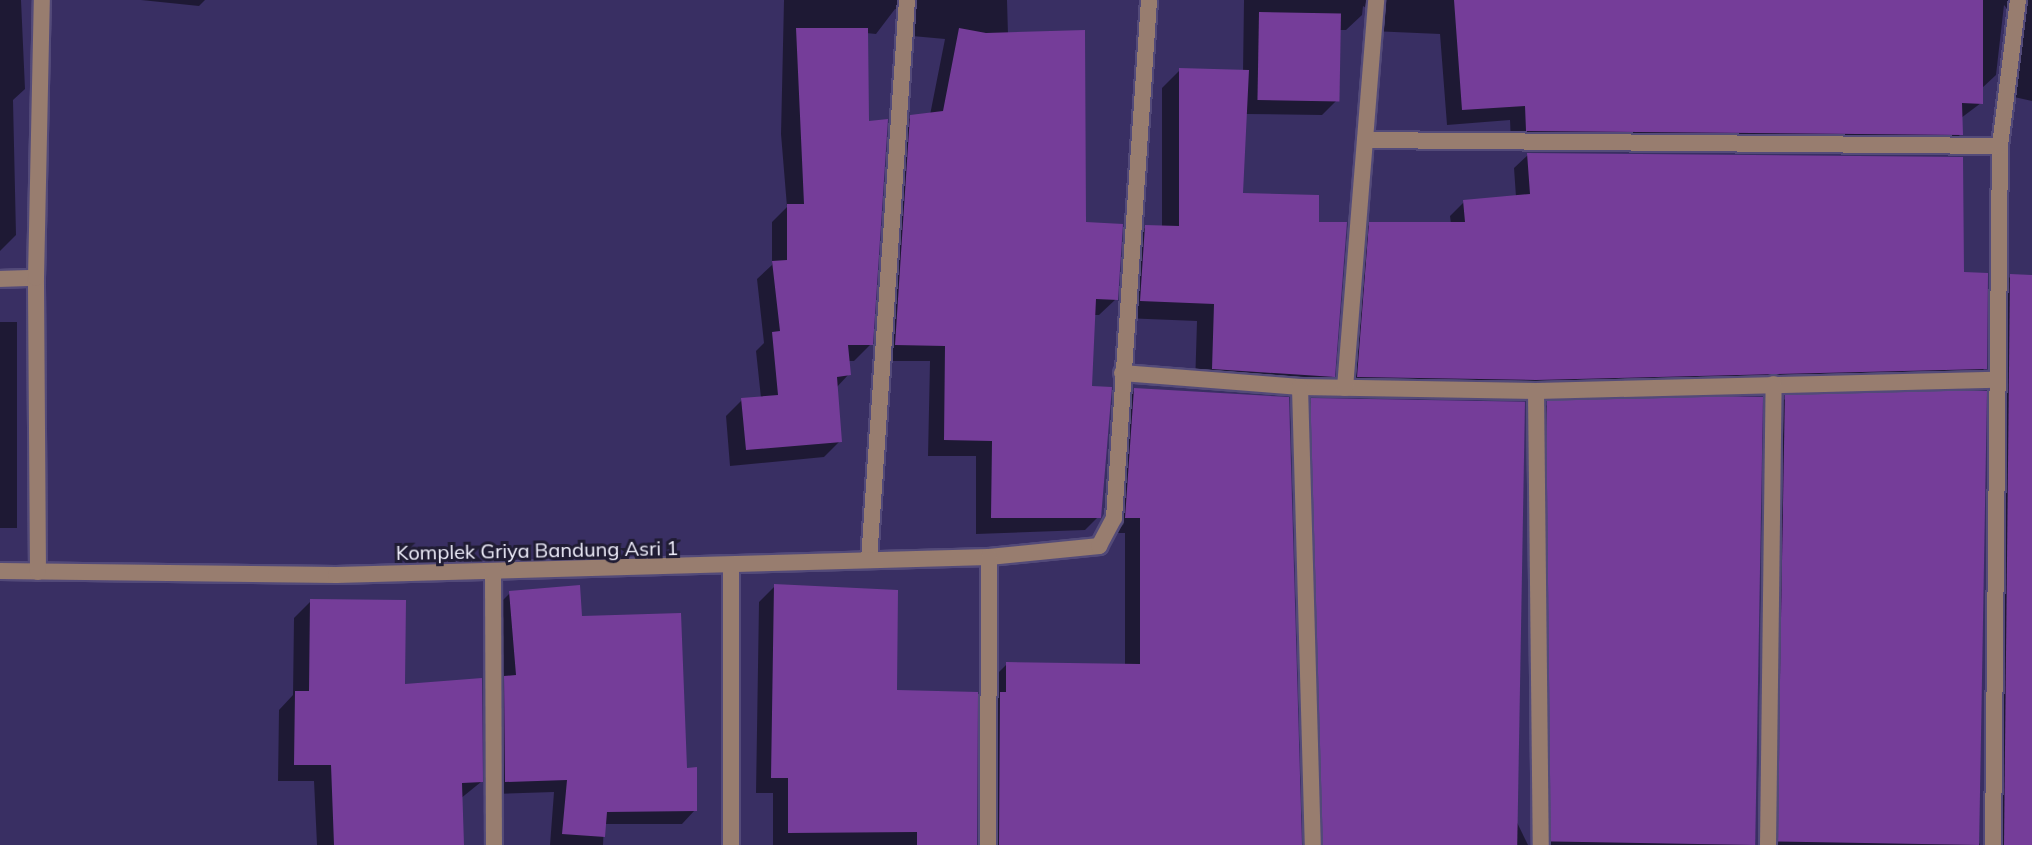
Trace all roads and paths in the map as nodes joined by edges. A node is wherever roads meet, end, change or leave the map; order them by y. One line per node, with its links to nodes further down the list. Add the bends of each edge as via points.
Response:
1 (42, 0): 8 (street)
2 (907, 0): 17 (street)
3 (1149, 0): 10 (street)
4 (1376, 0): 6 (street)
5 (2018, 0): 7 (street)
6 (1365, 140): 7 (street); 14 (street)
7 (2000, 146): 11 (street)
8 (36, 278): 9 (street); 21 (street)
9 (0, 279)
10 (1122, 373): 13 (street); 16 (street, Komplek Griya Bandung Asri 1, via 1114,518 1099,546)
11 (1996, 380): 12 (street); 28 (street)
12 (1774, 384): 15 (street); 27 (street)
13 (1300, 387): 14 (street); 25 (street)
14 (1345, 388): 15 (street)
15 (1536, 391): 26 (street)
16 (989, 557): 17 (street, Komplek Griya Bandung Asri 1); 24 (street)
17 (869, 560): 18 (street, Komplek Griya Bandung Asri 1)
18 (731, 566): 20 (street, Komplek Griya Bandung Asri 1); 23 (street)
19 (0, 571): 21 (street, Komplek Griya Bandung Asri 1)
20 (493, 571): 21 (street, Komplek Griya Bandung Asri 1); 22 (street)
21 (38, 572)
22 (494, 845)
23 (731, 845)
24 (988, 845)
25 (1313, 845)
26 (1541, 845)
27 (1768, 845)
28 (1993, 845)

